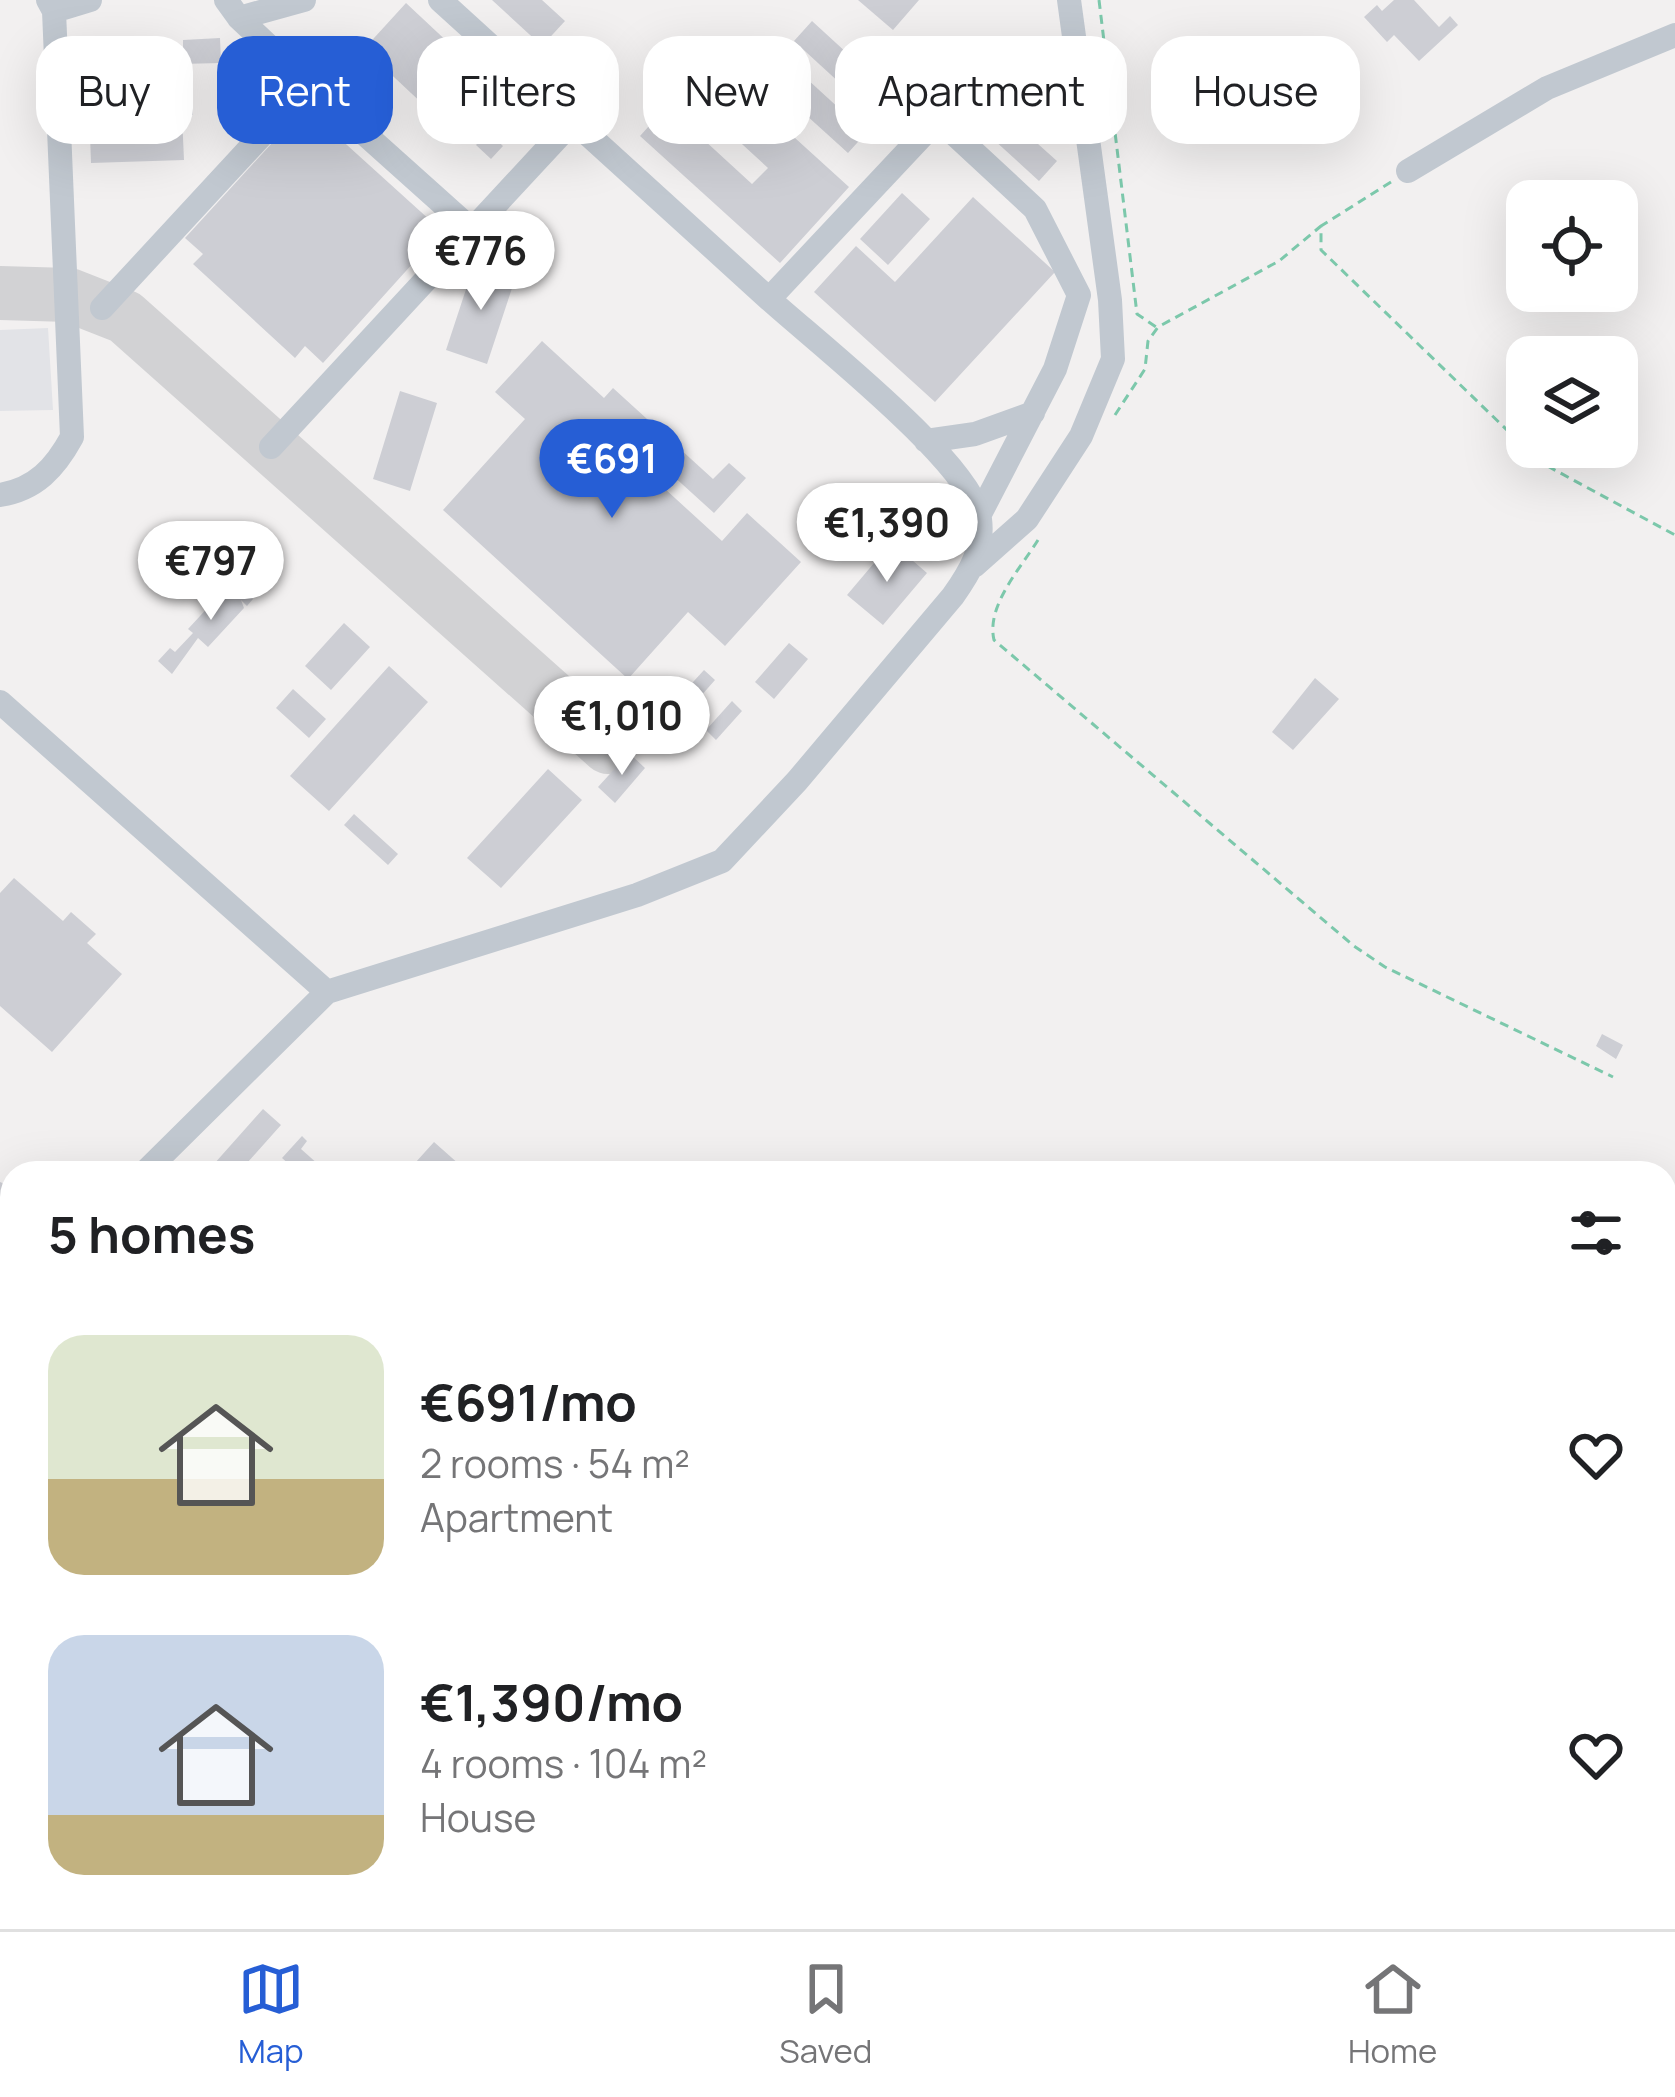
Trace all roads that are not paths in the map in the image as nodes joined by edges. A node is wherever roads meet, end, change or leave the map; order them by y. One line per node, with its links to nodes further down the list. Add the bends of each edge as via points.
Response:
1 (89, 0): 5 (street)
2 (304, 0): 6 (street)
3 (440, 0): 9 (street)
4 (1069, 0): 23 (street, via 1113,358 1082,436 1028,519)
5 (51, 5): 21 (street, via 72,437 54,470)
6 (232, 9): 8 (street)
7 (1675, 35): 14 (street, via 1547,88)
8 (260, 36)
9 (480, 36)
10 (254, 144): 17 (street)
11 (376, 144): 15 (street)
12 (552, 144): 15 (street)
13 (598, 144): 16 (street)
14 (1408, 171)
15 (472, 230): 20 (street)
16 (769, 299): 18 (street, via 938,119 1035,209 1078,295); 19 (street)
17 (102, 308)
18 (1033, 413): 19 (street); 22 (street)
19 (926, 441): 22 (street, via 967,485)
20 (271, 447)
21 (0, 495)
22 (980, 514): 23 (street)
23 (974, 566): 25 (street, via 722,861)
24 (0, 702): 25 (street)
25 (327, 992): 26 (street)
26 (156, 1161)

